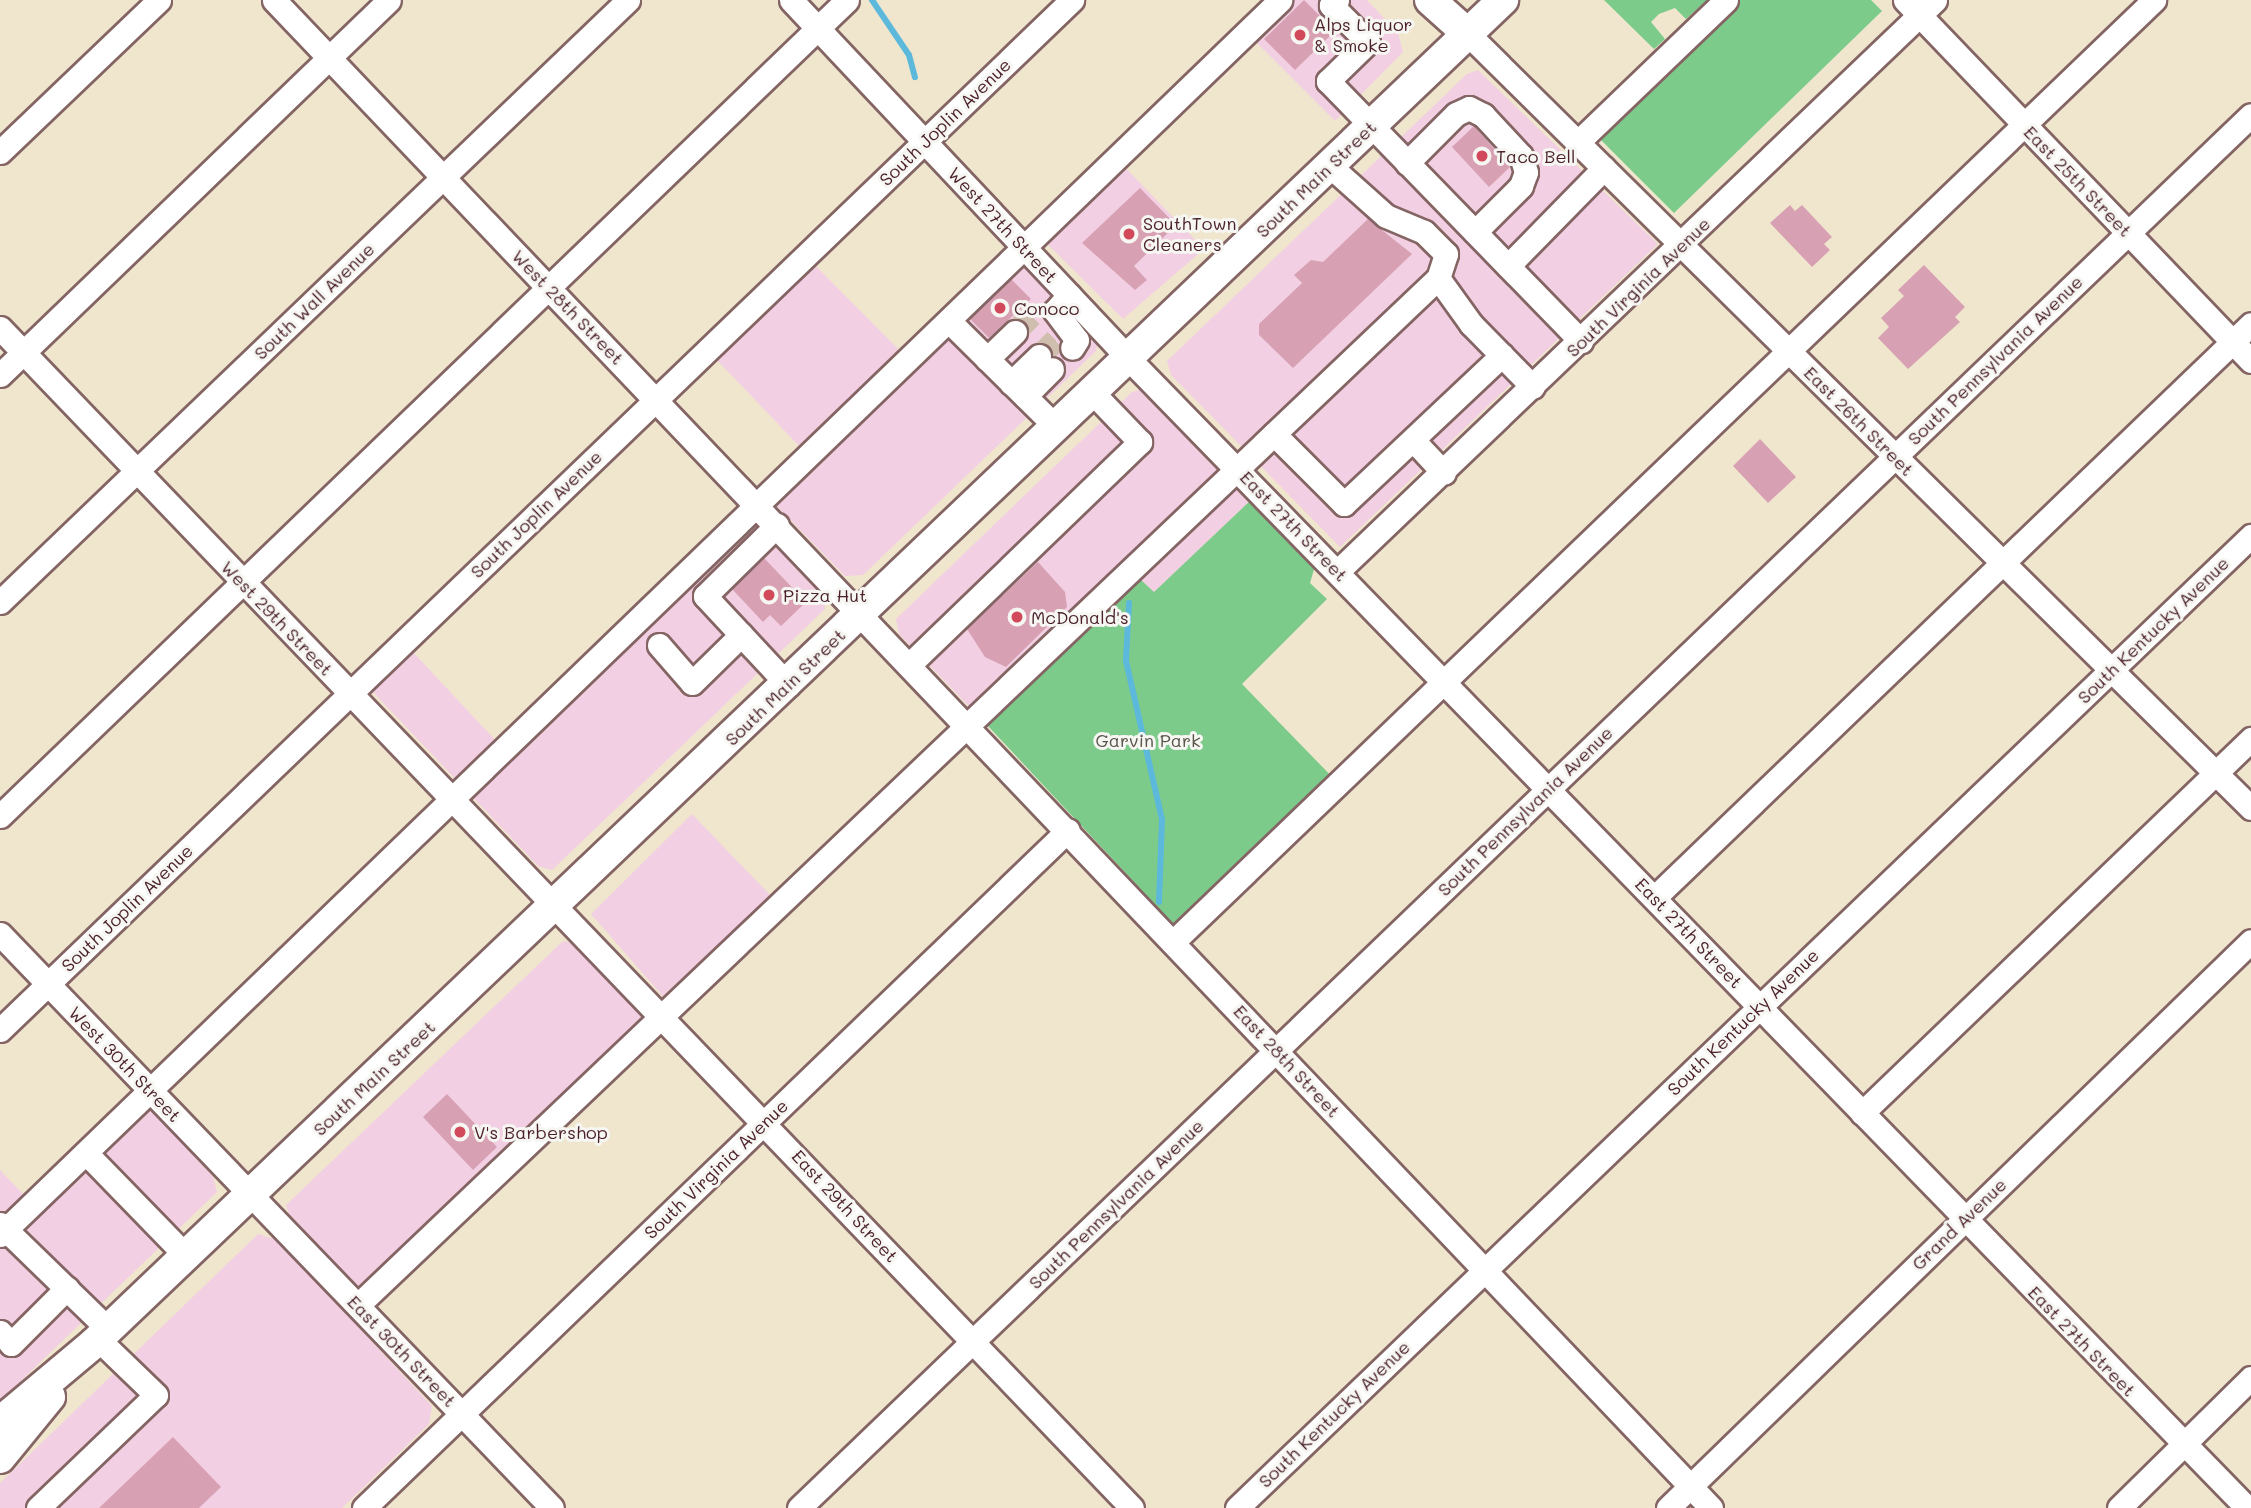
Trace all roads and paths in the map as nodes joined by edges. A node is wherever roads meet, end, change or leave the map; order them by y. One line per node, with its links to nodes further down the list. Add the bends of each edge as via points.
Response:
1 (159, 0): 23 (street)
2 (274, 0): 17 (street, West 28th Street)
3 (389, 0): 17 (street)
4 (628, 0): 27 (street, South Wall Avenue)
5 (791, 0): 15 (street, West 27th Street)
6 (847, 0): 15 (street)
7 (1072, 0): 21 (street, South Joplin Avenue)
8 (1280, 0): 31 (street)
9 (1336, 0): 20 (street, via 1331,5 1368,42 1328,81)
10 (1430, 0): 16 (main road)
11 (1503, 0): 16 (main road, South Main Street)
12 (2154, 0): 19 (street)
13 (1720, 2): 22 (street)
14 (1920, 5): 19 (street, East 25th Street); 30 (street, South Virginia Avenue)
15 (818, 28): 21 (street, West 27th Street); 34 (street)
16 (1468, 34): 20 (main road, South Main Street); 22 (street, East 26th Street)
17 (329, 57): 27 (street, West 28th Street); 41 (street)
18 (2251, 115): 29 (street, South Pennsylvania Avenue)
19 (2024, 124): 29 (street, East 25th Street); 40 (street)
20 (1372, 126): 24 (street); 25 (main road, South Main Street)
21 (924, 141): 31 (street, West 27th Street); 49 (street, South Joplin Avenue)
22 (1578, 142): 26 (street, East 26th Street)
23 (0, 152)
24 (1407, 163): 28 (street); 28 (street, via 1456,114 1469,108 1483,115 1521,156 1525,172 1521,186)
25 (1330, 166): 33 (street, via 1386,216 1424,232 1446,254); 43 (main road, South Main Street)
26 (1604, 168): 30 (street, East 26th Street); 32 (street)
27 (443, 177): 34 (street, West 28th Street); 55 (street, South Wall Avenue)
28 (1475, 232): 32 (street)
29 (2128, 233): 39 (street, East 25th Street); 53 (street, South Pennsylvania Avenue)
30 (1682, 245): 38 (street, South Virginia Avenue); 40 (street, East 26th Street)
31 (1024, 248): 35 (street); 43 (street, West 27th Street, via 1058,321)
32 (1508, 266): 38 (street)
33 (1438, 278): 42 (street); 51 (street)
34 (549, 287): 49 (street, West 28th Street); 62 (street)
35 (949, 321): 46 (street); 57 (street)
36 (2251, 324): 39 (street)
37 (0, 328): 41 (street, West 29th Street)
38 (1581, 341): 47 (street, South Virginia Avenue)
39 (2232, 342): 44 (street, East 25th Street); 60 (street)
40 (1789, 351): 53 (street, East 26th Street); 69 (street)
41 (24, 353): 45 (street); 55 (street, West 29th Street)
42 (1502, 355): 47 (street); 52 (street)
43 (1129, 359): 48 (main road, South Main Street); 54 (street, East 27th Street)
44 (2251, 361)
45 (0, 375)
46 (1005, 377): 46 (street, via 1033,350); 50 (street)
47 (1532, 387): 56 (street, South Virginia Avenue)
48 (1093, 393): 50 (main road, South Main Street); 67 (street, via 1140,442)
49 (656, 399): 57 (street, West 28th Street); 71 (street, South Joplin Avenue)
50 (1057, 428): 64 (main road, South Main Street)
51 (1274, 434): 52 (street, via 1344,504); 54 (street)
52 (1413, 440): 56 (street)
53 (1894, 456): 60 (street, East 26th Street); 75 (street, South Pennsylvania Avenue)
54 (1238, 468): 61 (street, East 27th Street); 72 (street)
55 (136, 471): 62 (street, West 29th Street); 63 (street, South Wall Avenue)
56 (1444, 473): 61 (street, South Virginia Avenue)
57 (758, 505): 58 (street, West 28th Street); 76 (street)
58 (777, 525): 64 (street, West 28th Street); 65 (street, via 705,596)
59 (2251, 536): 68 (street, South Kentucky Avenue)
60 (2004, 562): 68 (street, East 26th Street); 80 (street)
61 (1338, 571): 69 (street, East 27th Street)
62 (243, 582): 71 (street, West 29th Street); 78 (street)
63 (0, 602)
64 (862, 614): 67 (street, East 28th Street); 70 (main road, South Main Street)
65 (741, 635): 66 (street, via 692,683); 70 (street)
66 (659, 645)
67 (910, 664): 72 (street, East 28th Street)
68 (2113, 668): 74 (street, East 26th Street); 86 (street, South Kentucky Avenue)
69 (1446, 680): 75 (street, East 27th Street); 84 (street)
70 (788, 685): 81 (main road, South Main Street)
71 (349, 693): 76 (street, West 29th Street); 85 (street, South Joplin Avenue)
72 (965, 722): 79 (street, East 28th Street); 87 (street)
73 (2251, 739): 74 (street)
74 (2217, 772): 77 (street, East 26th Street); 91 (street)
75 (1550, 787): 80 (street, East 27th Street); 89 (street, South Pennsylvania Avenue)
76 (453, 800): 81 (street, West 29th Street); 90 (street)
77 (2251, 808)
78 (0, 816)
79 (1068, 830): 84 (street, East 28th Street); 92 (street, South Virginia Avenue)
80 (1654, 898): 86 (street, East 27th Street)
81 (556, 906): 87 (street, East 29th Street); 94 (main road, South Main Street)
82 (0, 934): 85 (street, West 30th Street)
83 (2251, 941): 95 (street, Grand Avenue)
84 (1174, 942): 89 (street, East 28th Street)
85 (48, 984): 88 (street, South Joplin Avenue); 90 (street, West 30th Street)
86 (1759, 1006): 91 (street, East 27th Street); 98 (street, South Kentucky Avenue)
87 (661, 1015): 92 (street, East 29th Street); 100 (street)
88 (0, 1030)
89 (1276, 1049): 98 (street, East 28th Street); 103 (street, South Pennsylvania Avenue)
90 (150, 1091): 93 (street); 94 (street, West 30th Street)
91 (1862, 1113): 95 (street, East 27th Street)
92 (765, 1122): 103 (street, East 29th Street); 105 (street, South Virginia Avenue)
93 (86, 1153): 96 (street); 97 (street)
94 (250, 1195): 97 (main road, South Main Street); 100 (street, East 30th Street)
95 (1964, 1219): 107 (street, East 27th Street); 109 (street, Grand Avenue)
96 (2, 1229): 99 (street)
97 (186, 1256): 102 (main road, South Main Street)
98 (1485, 1270): 109 (street, East 28th Street); 115 (street, South Kentucky Avenue)
99 (67, 1288): 101 (street, via 11,1344); 102 (street)
100 (358, 1305): 105 (street, East 30th Street)
101 (0, 1332)
102 (100, 1337): 106 (main road, South Main Street); 108 (main road, South Main Street); 110 (street, via 156,1395)
103 (973, 1341): 113 (street, South Pennsylvania Avenue); 114 (street, East 29th Street)
104 (2251, 1377): 107 (street)
105 (463, 1415): 111 (street, South Virginia Avenue); 112 (street, East 30th Street)
106 (0, 1422)
107 (2184, 1445): 118 (street); 119 (street, East 27th Street)
108 (0, 1458)
109 (1690, 1486): 116 (street, Grand Avenue); 117 (street, East 28th Street)
110 (38, 1508)
111 (364, 1508)
112 (552, 1508)
113 (799, 1508)
114 (1132, 1508)
115 (1237, 1508)
116 (1668, 1508)
117 (1711, 1508)
118 (2119, 1508)
119 (2247, 1508)

